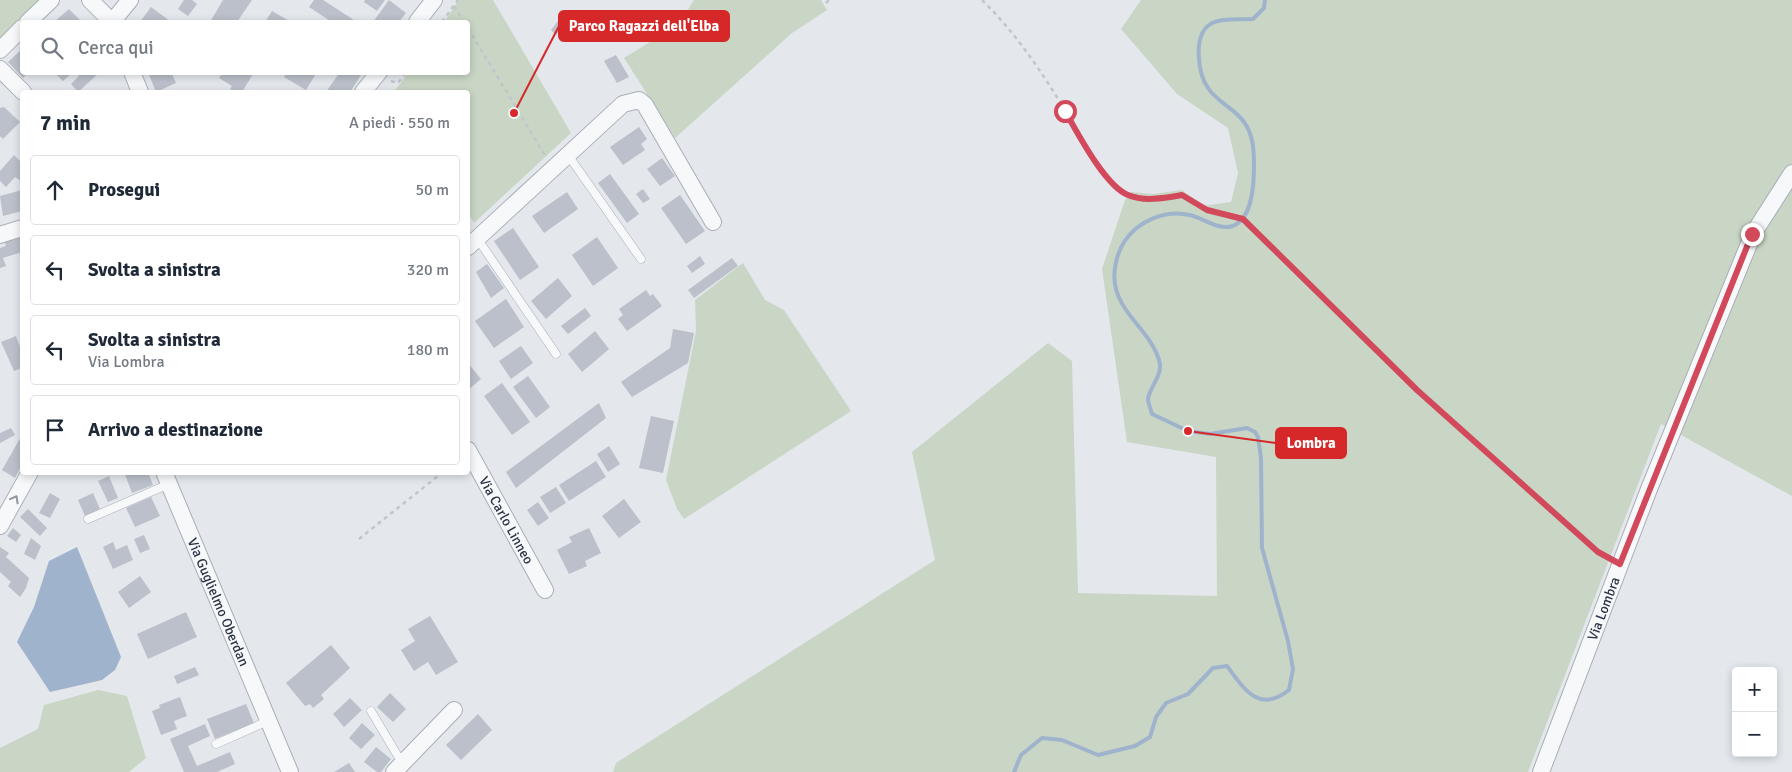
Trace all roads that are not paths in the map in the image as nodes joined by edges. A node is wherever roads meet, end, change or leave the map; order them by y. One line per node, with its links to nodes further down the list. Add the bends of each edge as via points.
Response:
1 (51, 0): 5 (street)
2 (90, 0): 6 (street)
3 (130, 0): 7 (street)
4 (426, 3): 8 (street)
5 (30, 20)
6 (110, 20)
7 (114, 20)
8 (418, 20)
9 (20, 30): 10 (street)
10 (0, 50)
11 (0, 69): 14 (street)
12 (133, 75): 15 (street)
13 (377, 75): 16 (street)
14 (21, 90)
15 (139, 90)
16 (365, 90)
17 (568, 155): 19 (street, via 623,104 640,100 646,105); 22 (street); 23 (lane)
18 (1792, 173): 37 (street, Via Lombra, via 1752,234)
19 (713, 222)
20 (20, 229): 21 (street)
21 (0, 235)
22 (472, 242): 24 (lane)
23 (641, 259)
24 (556, 354)
25 (470, 454): 30 (street, Via Carlo Linneo)
26 (28, 475): 29 (street, one-way to 26)
27 (167, 478): 28 (lane, Via Guglielmo Oberdan); 33 (street, Via Guglielmo Oberdan)
28 (88, 519)
29 (0, 526)
30 (545, 590)
31 (454, 710): 35 (street)
32 (371, 711): 35 (lane)
33 (268, 721): 34 (lane); 36 (street, Via Guglielmo Oberdan)
34 (216, 744)
35 (398, 768)
36 (290, 772)
37 (1541, 772)

